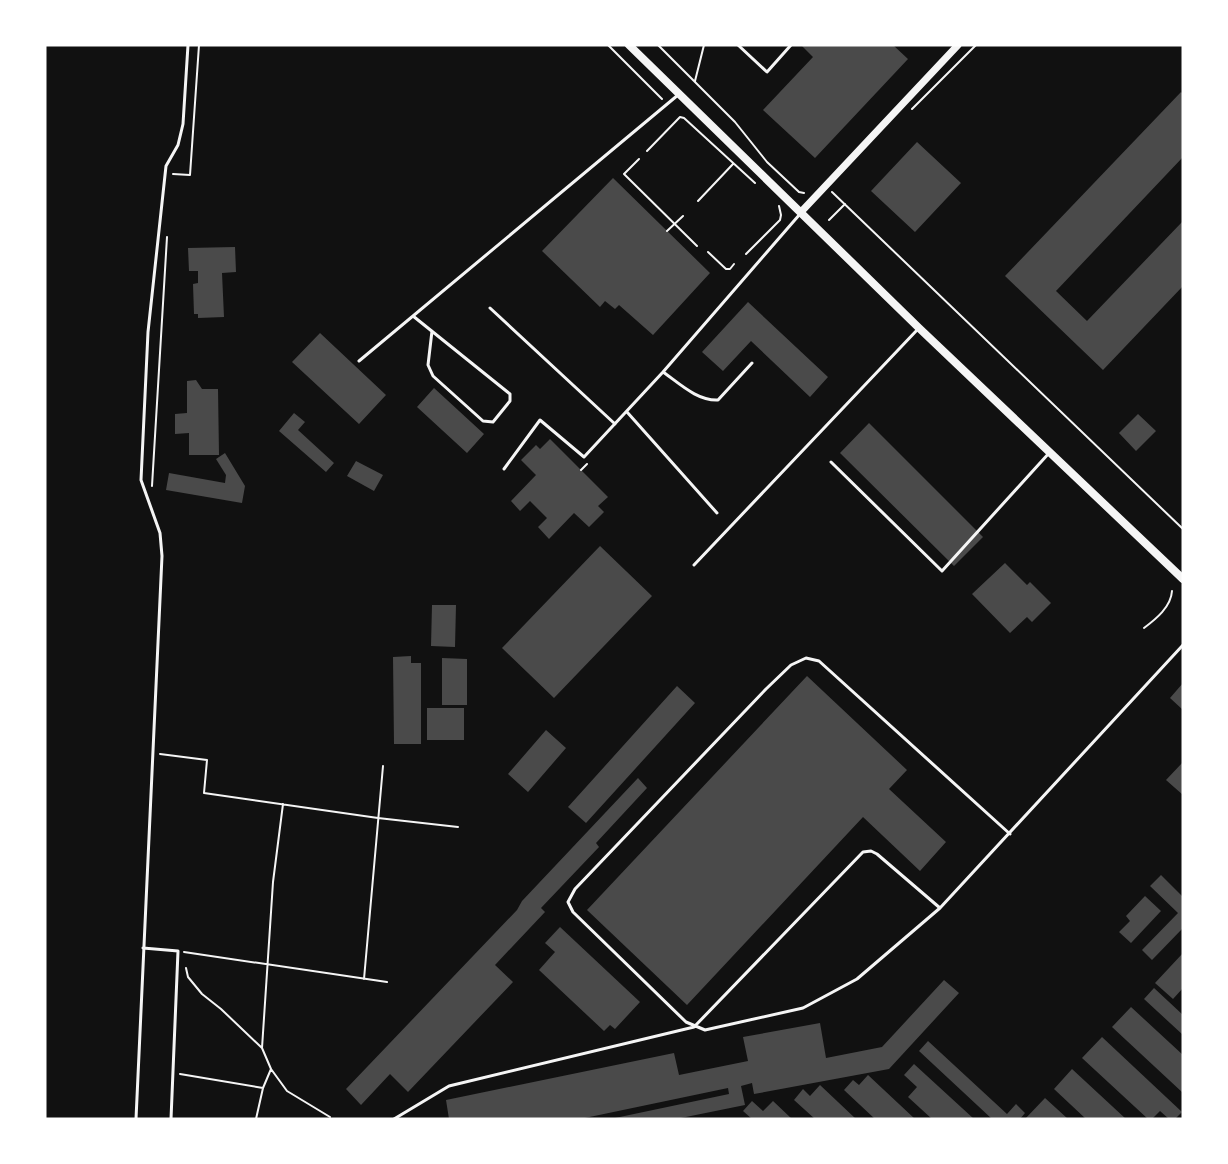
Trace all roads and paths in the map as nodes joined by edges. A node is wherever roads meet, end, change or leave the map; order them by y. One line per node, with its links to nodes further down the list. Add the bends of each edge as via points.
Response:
1 (188, 45): 47 (lane, via 183,124 178,145 166,166 148,332)
2 (199, 45): 18 (path, via 190,175)
3 (608, 45): 13 (path)
4 (629, 45): 12 (main road)
5 (658, 45): 11 (path)
6 (704, 45): 11 (path)
7 (738, 45): 8 (lane, via 767,72)
8 (791, 45)
9 (958, 45): 20 (street)
10 (976, 45): 14 (path)
11 (696, 81): 21 (path, via 767,162 799,192)
12 (679, 94): 25 (main road); 36 (lane)
13 (662, 99)
14 (912, 110)
15 (647, 151): 17 (path, via 680,117)
16 (639, 159): 28 (path, via 624,174)
17 (733, 164): 19 (path); 22 (path)
18 (171, 173)
19 (755, 184)
20 (825, 186): 24 (path); 25 (street)
21 (806, 193)
22 (698, 201)
23 (778, 204): 33 (path, via 780,220)
24 (845, 204): 27 (path); 49 (path)
25 (801, 212): 37 (main road); 41 (lane)
26 (683, 216): 28 (path)
27 (830, 220)
28 (674, 224): 30 (path); 31 (path)
29 (168, 231): 47 (path, via 152,487)
30 (667, 231)
31 (697, 246)
32 (708, 252): 34 (path, via 726,269)
33 (746, 254)
34 (734, 264)
35 (490, 308): 43 (lane)
36 (413, 316): 38 (lane); 39 (lane)
37 (919, 328): 44 (main road); 50 (lane)
38 (432, 331): 38 (lane, via 510,394 510,401 493,422 483,421 433,376 428,364)
39 (359, 361)
40 (753, 363): 41 (lane, via 718,400 708,401)
41 (663, 372): 42 (lane)
42 (627, 412): 43 (lane); 48 (lane)
43 (615, 424): 46 (lane, via 584,457 540,420)
44 (1050, 452): 45 (lane, via 942,571); 51 (main road)
45 (831, 462)
46 (504, 470)
47 (143, 490): 55 (lane, via 160,533 162,556)
48 (717, 513)
49 (1183, 529)
50 (694, 565)
51 (1183, 579)
52 (1172, 591): 53 (path, via 1172,598 1157,619)
53 (1144, 628)
54 (1183, 645): 60 (lane)
55 (154, 753): 57 (path, via 207,760 204,793); 62 (lane)
56 (383, 766): 58 (path)
57 (283, 804): 58 (path); 66 (path)
58 (378, 818): 59 (path); 68 (path)
59 (458, 827)
60 (1010, 834): 61 (lane); 70 (lane, via 819,661 806,658 791,665 575,889 568,902 581,920)
61 (940, 908): 70 (lane, via 857,979 803,1008 705,1030); 70 (lane, via 877,854 863,852)
62 (143, 948): 63 (lane); 76 (lane)
63 (178, 951): 64 (path); 73 (lane)
64 (186, 953): 65 (path); 66 (path)
65 (186, 959)
66 (268, 965): 68 (path); 71 (path)
67 (185, 966): 71 (path, via 201,994)
68 (364, 979): 69 (path)
69 (387, 982)
70 (694, 1027): 79 (lane, via 449,1086)
71 (262, 1048): 72 (path)
72 (271, 1069): 74 (path); 75 (path, via 287,1091)
73 (173, 1072): 74 (path); 77 (lane)
74 (263, 1088): 78 (path)
75 (330, 1117)
76 (136, 1119)
77 (171, 1119)
78 (256, 1119)
79 (394, 1119)

